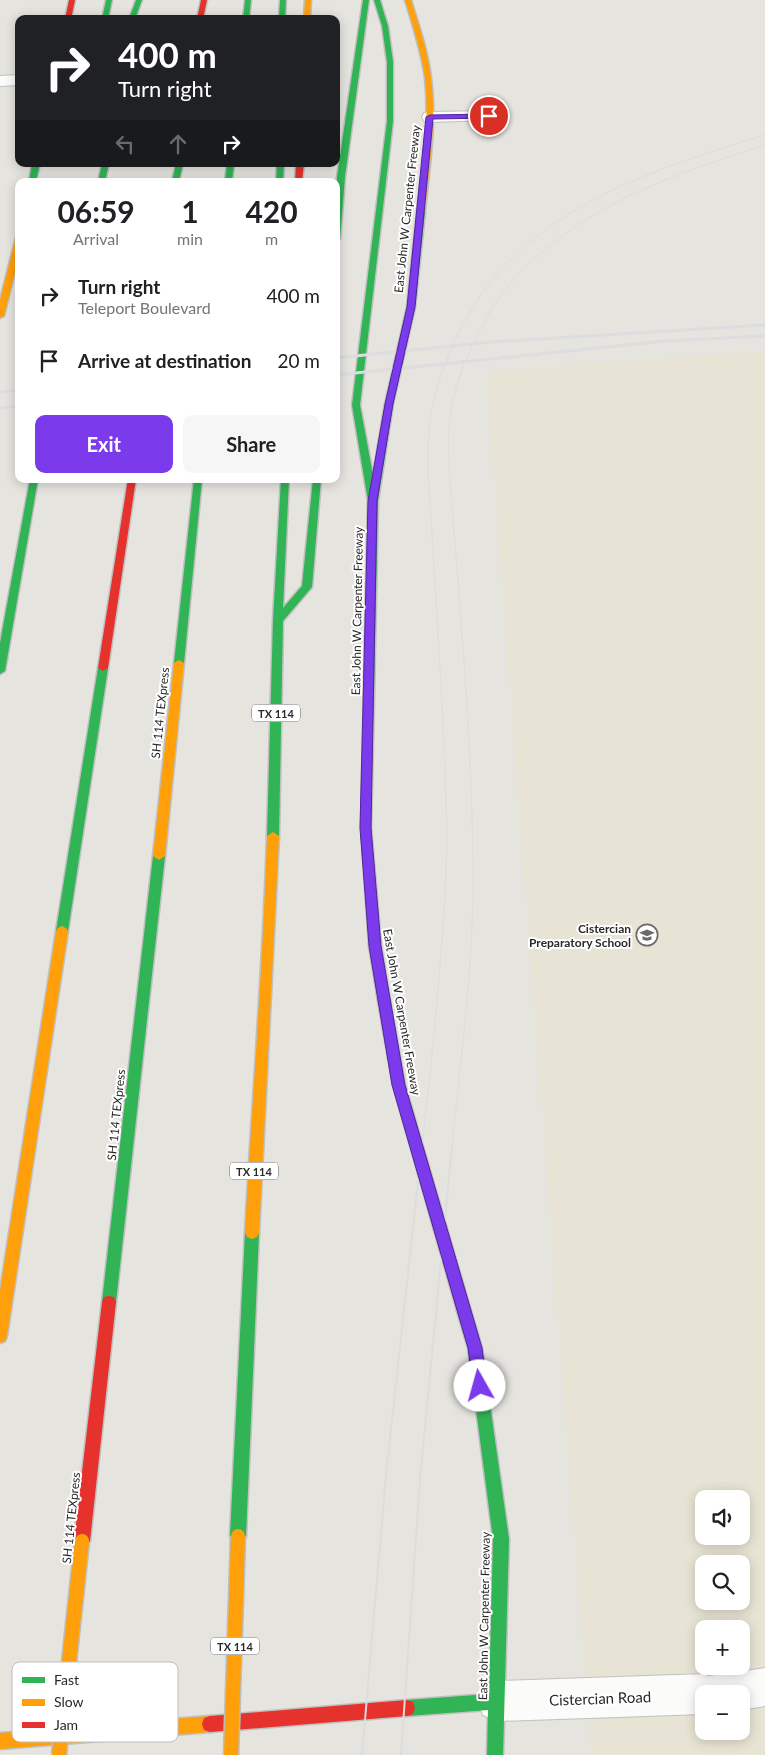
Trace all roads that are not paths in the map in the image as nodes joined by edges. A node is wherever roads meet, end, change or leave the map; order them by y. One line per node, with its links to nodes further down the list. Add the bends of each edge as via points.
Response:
1 (72, 0): 11 (main road)
2 (109, 0): 12 (main road)
3 (139, 0): 13 (main road)
4 (204, 0): 14 (main road)
5 (248, 0): 15 (main road)
6 (283, 0): 16 (main road)
7 (308, 0): 17 (main road)
8 (366, 0): 22 (main road)
9 (377, 0): 30 (main road, via 390,62 390,121 356,405)
10 (408, 0): 21 (main road, East John W Carpenter Freeway, via 428,79)
11 (69, 15)
12 (105, 15)
13 (133, 15)
14 (201, 15)
15 (246, 15)
16 (282, 15)
17 (307, 15)
18 (15, 80): 19 (street)
19 (0, 81)
20 (489, 116): 21 (street)
21 (430, 117): 30 (main road, East John W Carpenter Freeway, via 411,307 389,404)
22 (340, 189)
23 (15, 255): 24 (main road)
24 (0, 316)
25 (33, 483): 32 (main road)
26 (131, 483): 33 (main road)
27 (198, 483): 34 (main road, SH 114 TEXpress, bridge)
28 (285, 483): 31 (main road, TX 114)
29 (317, 483): 31 (main road, via 307,587)
30 (373, 501): 38 (main road, East John W Carpenter Freeway, via 366,828 375,946 398,1085 475,1348 501,1539)
31 (278, 620): 42 (main road, TX 114, bridge, via 270,908 256,1132)
32 (0, 671)
33 (0, 1336)
34 (69, 1662)
35 (765, 1687): 36 (street)
36 (750, 1689)
37 (695, 1694): 38 (street, Cistercian Road)
38 (497, 1701): 39 (main road); 43 (main road, East John W Carpenter Freeway)
39 (178, 1727)
40 (60, 1742): 41 (main road, SH 114 TEXpress, bridge)
41 (59, 1755)
42 (231, 1755)
43 (495, 1755)

